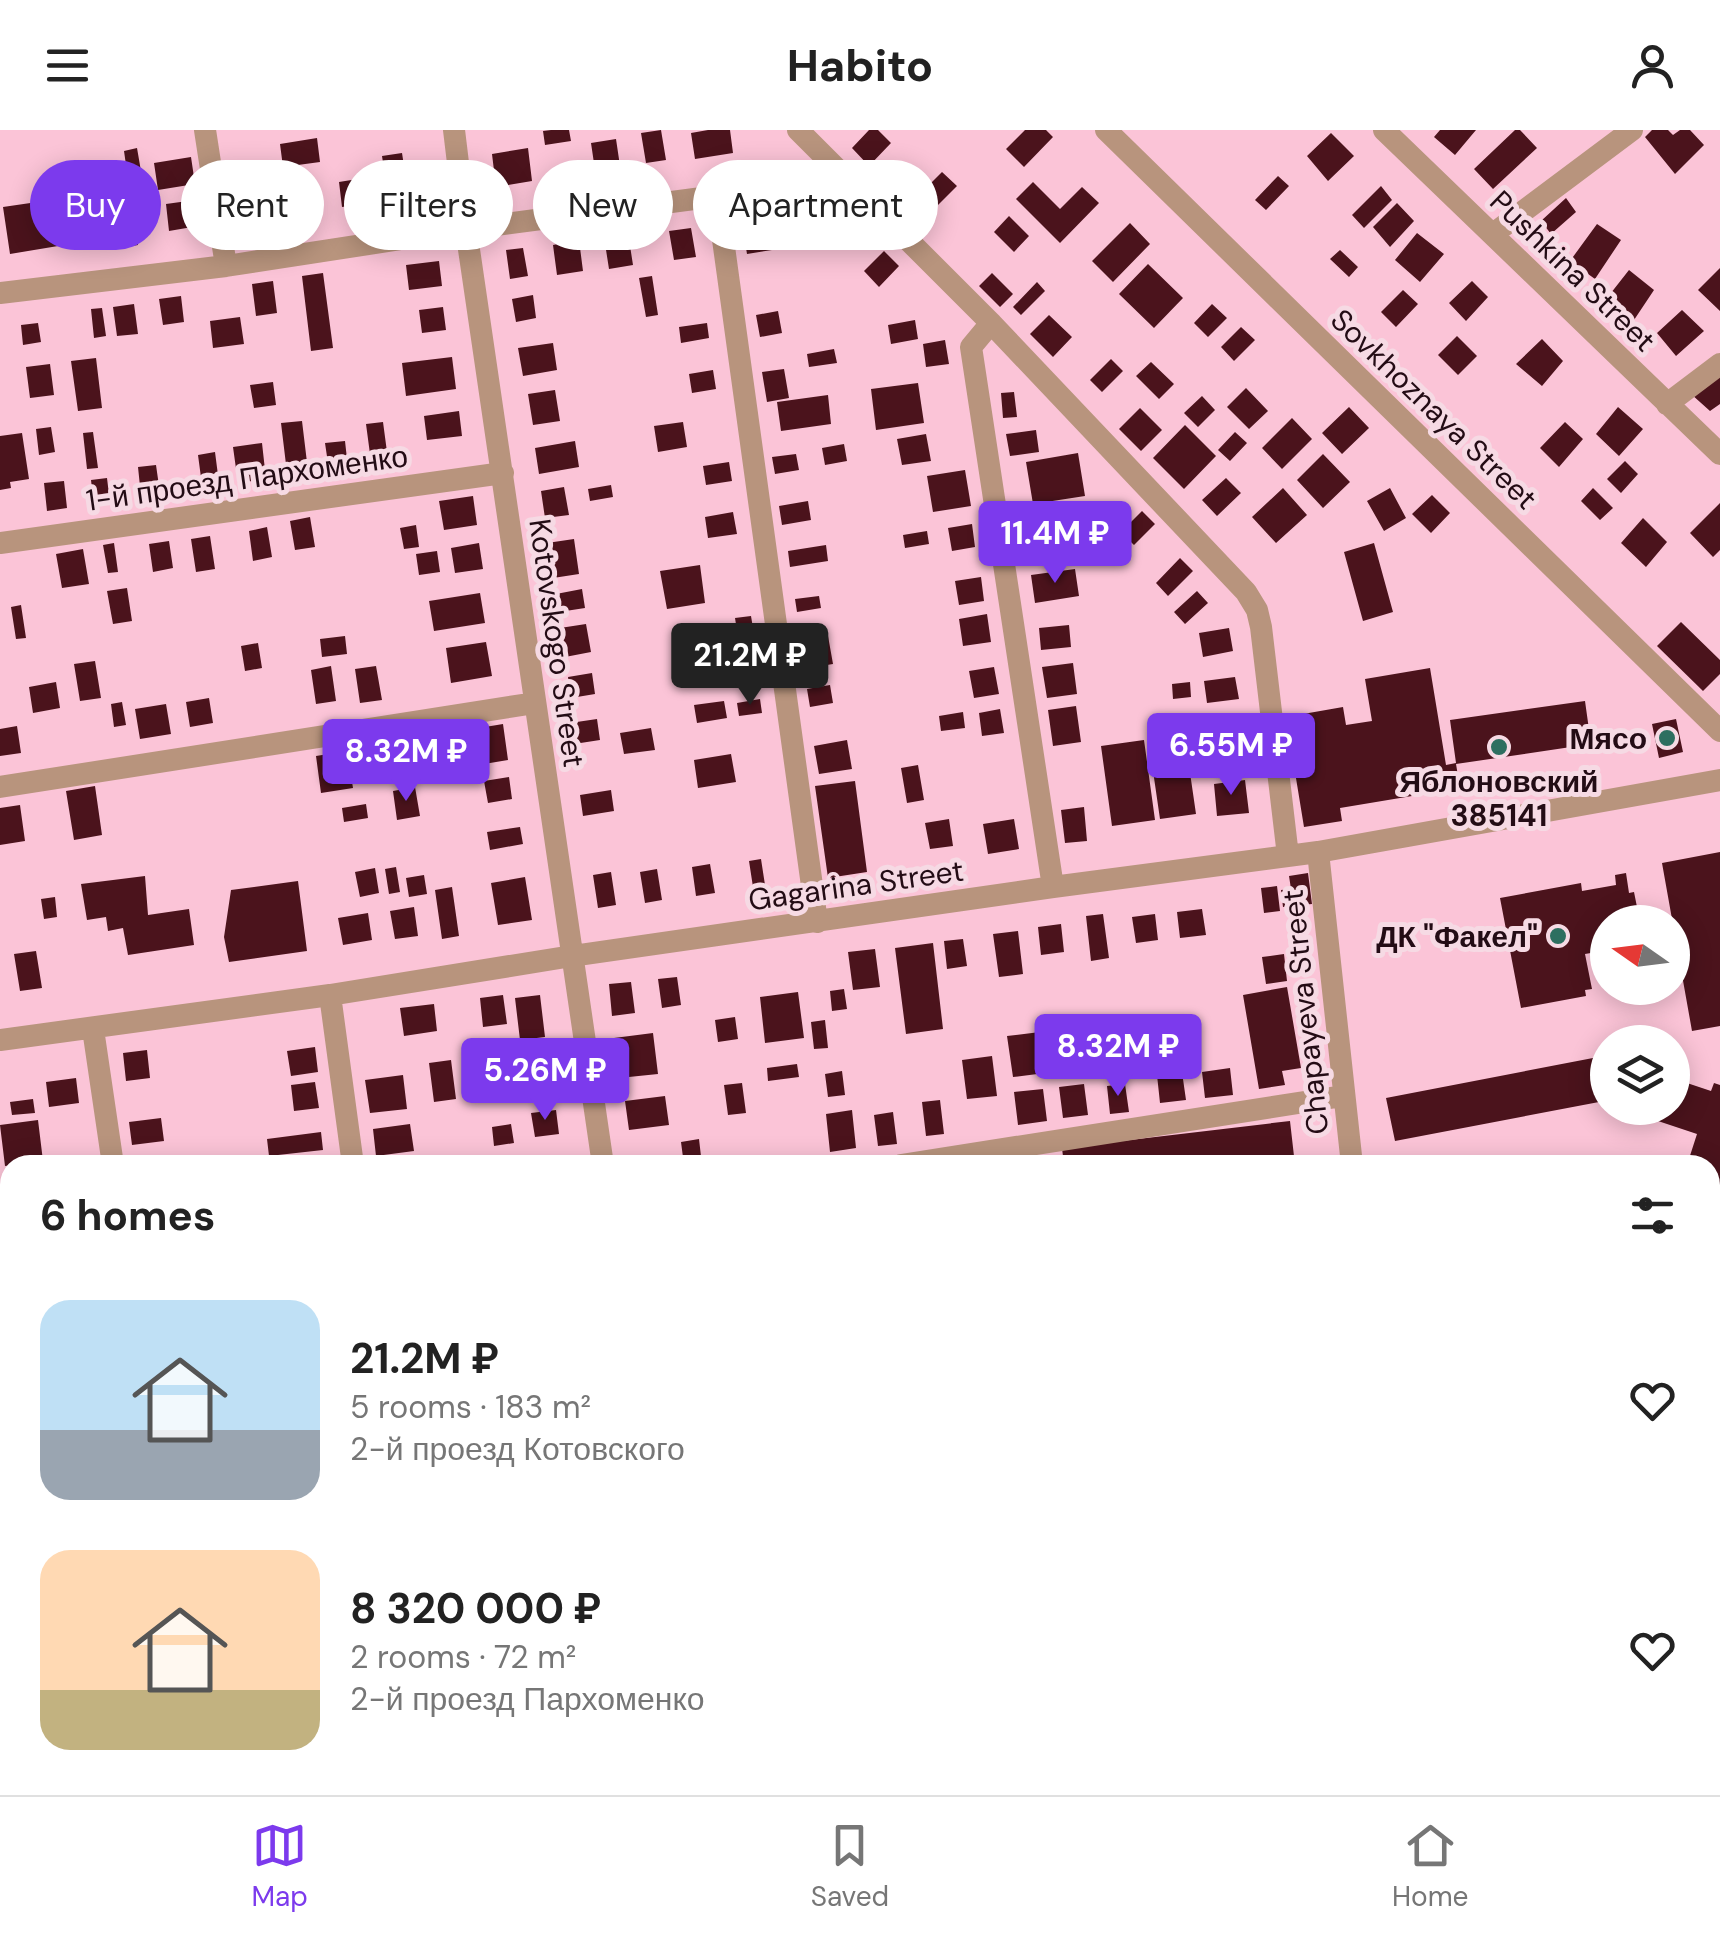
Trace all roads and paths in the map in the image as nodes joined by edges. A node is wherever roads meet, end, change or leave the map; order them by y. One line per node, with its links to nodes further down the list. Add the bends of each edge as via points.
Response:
1 (205, 130): 16 (street)
2 (454, 130): 7 (street, Kotovskogo Street)
3 (798, 130): 8 (street)
4 (1106, 130): 25 (street, Sovkhoznaya Street)
5 (1384, 130): 11 (street, Pushkina Street)
6 (1632, 130): 11 (street)
7 (458, 160)
8 (826, 160)
9 (693, 199): 10 (street)
10 (513, 222)
11 (1493, 234): 20 (street, Pushkina Street)
12 (344, 247): 16 (street)
13 (469, 250): 22 (street, Kotovskogo Street)
14 (724, 250): 31 (street)
15 (917, 250): 18 (street)
16 (226, 266): 17 (street)
17 (0, 293)
18 (991, 323): 29 (street, Chapayeva Street, via 1257,610); 30 (street, via 971,347)
19 (1720, 364): 20 (street)
20 (1667, 404): 21 (street, Pushkina Street)
21 (1720, 454)
22 (503, 473): 23 (street, 1-й проезд Пархоменко); 24 (street, Kotovskogo Street)
23 (0, 543)
24 (535, 703): 27 (street); 32 (street, Kotovskogo Street)
25 (1720, 731)
26 (1720, 780): 28 (street, Gagarina Street)
27 (0, 787)
28 (1318, 852): 29 (street, Gagarina Street); 36 (street, Chapayeva Street)
29 (1288, 856): 30 (street, Gagarina Street)
30 (1054, 887): 31 (street, Gagarina Street)
31 (817, 922): 32 (street, Gagarina Street)
32 (572, 956): 33 (street, Gagarina Street); 39 (street, Kotovskogo Street)
33 (330, 995): 34 (street, Gagarina Street); 38 (street)
34 (92, 1028): 35 (street, Gagarina Street); 37 (street)
35 (0, 1040)
36 (1344, 1096): 40 (street); 41 (street, Chapayeva Street)
37 (111, 1155)
38 (352, 1155)
39 (602, 1155)
40 (965, 1155)
41 (1351, 1155)

